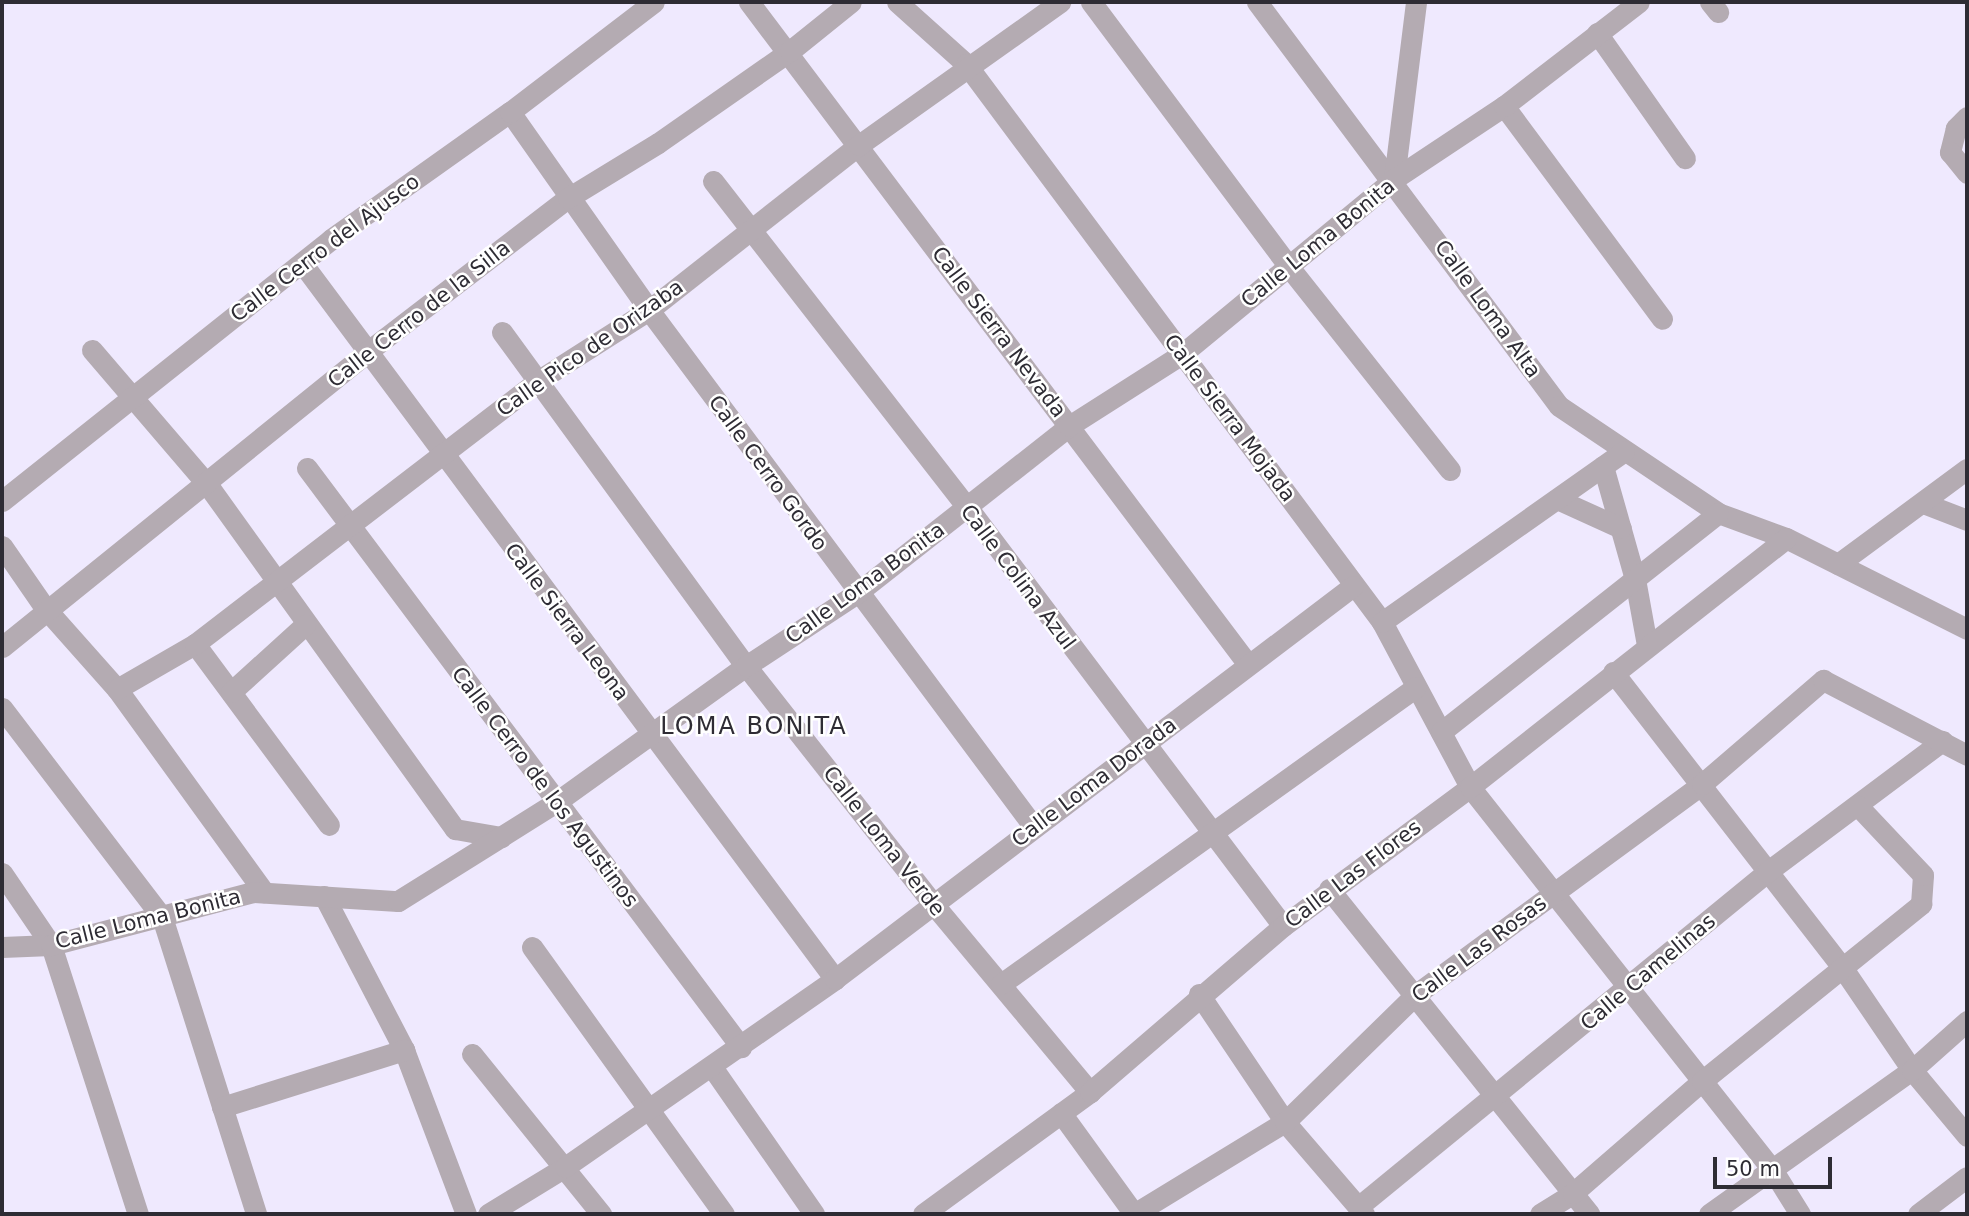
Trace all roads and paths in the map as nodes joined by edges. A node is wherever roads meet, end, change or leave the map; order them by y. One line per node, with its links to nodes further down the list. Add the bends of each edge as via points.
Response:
1 (654, 2): 14 (street, Calle Cerro del Ajusco)
2 (749, 2): 11 (street, Calle Sierra Nevada)
3 (851, 2): 11 (street, Calle Cerro de la Silla)
4 (897, 2): 12 (street, Calle Sierra Mojada)
5 (1060, 2): 12 (street, Calle Pico de Orizaba)
6 (1091, 2): 24 (street)
7 (1257, 2): 19 (street, Calle Loma Alta)
8 (1416, 2): 19 (street)
9 (1639, 2): 10 (street, Calle Loma Bonita)
10 (1597, 33): 13 (street, Calle Loma Bonita); 17 (street)
11 (790, 51): 16 (street, Calle Sierra Nevada); 21 (street, Calle Cerro de la Silla, via 658,143)
12 (966, 64): 16 (street, Calle Pico de Orizaba); 30 (street, Calle Sierra Mojada)
13 (1504, 106): 19 (street, Calle Loma Bonita); 26 (street)
14 (510, 112): 21 (street, Calle Cerro Gordo); 23 (street, Calle Cerro del Ajusco)
15 (1967, 117): 18 (street, via 1956,128 1950,152)
16 (859, 145): 22 (street, Calle Pico de Orizaba); 33 (street, Calle Sierra Nevada)
17 (1685, 158)
18 (1967, 173)
19 (1394, 179): 24 (street, Calle Loma Bonita); 34 (street, Calle Loma Alta, via 1559,406)
20 (713, 181): 22 (street, Calle Colina Azul)
21 (568, 198): 25 (street, Calle Cerro Gordo); 29 (street, Calle Cerro de la Silla)
22 (753, 228): 25 (street, Calle Pico de Orizaba); 44 (street, Calle Colina Azul)
23 (302, 263): 29 (street, Calle Sierra Leona); 32 (street, Calle Cerro del Ajusco)
24 (1289, 267): 30 (street, Calle Loma Bonita); 39 (street)
25 (649, 310): 31 (street, Calle Pico de Orizaba); 55 (street, Calle Cerro Gordo)
26 (1662, 319)
27 (502, 332): 31 (street, Calle Loma Verde)
28 (92, 350): 32 (street)
29 (367, 352): 35 (street, Calle Sierra Leona); 40 (street, Calle Cerro de la Silla)
30 (1182, 354): 33 (street, Calle Loma Bonita); 54 (street, Calle Sierra Mojada)
31 (539, 380): 35 (street, Calle Pico de Orizaba); 64 (street, Calle Loma Verde)
32 (132, 399): 40 (street); 42 (street, Calle Cerro del Ajusco)
33 (1069, 426): 44 (street, Calle Loma Bonita); 63 (street, Calle Sierra Nevada)
34 (1624, 451): 36 (street); 45 (street, Calle Loma Alta)
35 (442, 453): 47 (street, Calle Pico de Orizaba); 71 (street, Calle Sierra Leona)
36 (1603, 466): 41 (street); 48 (street)
37 (307, 468): 47 (street, Calle Cerro de los Agustinos)
38 (1967, 469): 43 (street)
39 (1450, 470)
40 (207, 484): 53 (street); 56 (street, Calle Cerro de la Silla)
41 (1557, 499): 48 (street); 57 (street)
42 (2, 500)
43 (1923, 503): 46 (street); 51 (street)
44 (968, 508): 55 (street, Calle Loma Bonita); 73 (street, Calle Colina Azul)
45 (1718, 513): 49 (street, Calle Loma Alta); 52 (street)
46 (1967, 520)
47 (351, 526): 53 (street, Calle Pico de Orizaba); 77 (street, Calle Cerro de los Agustinos)
48 (1621, 528): 52 (street)
49 (1786, 538): 51 (street, Calle Loma Alta); 61 (street, Calle Las Flores)
50 (2, 545): 56 (street)
51 (1838, 564): 59 (street, Calle Loma Alta)
52 (1635, 579): 61 (street); 70 (street)
53 (274, 581): 58 (street); 60 (street, Calle Pico de Orizaba)
54 (1353, 586): 57 (street, Calle Sierra Mojada); 63 (street, Calle Loma Dorada)
55 (857, 593): 64 (street, Calle Loma Bonita); 80 (street, Calle Cerro Gordo)
56 (45, 608): 62 (street, Calle Cerro de la Silla); 67 (street)
57 (1382, 622): 66 (street, Calle Sierra Mojada)
58 (305, 625): 68 (street); 81 (street, via 455,829)
59 (1967, 629)
60 (195, 644): 67 (street, Calle Pico de Orizaba); 68 (street)
61 (1647, 645): 65 (street, Calle Las Flores)
62 (2, 647)
63 (1247, 663): 73 (street, Calle Loma Dorada)
64 (746, 666): 71 (street, Calle Loma Bonita); 89 (street, Calle Loma Verde)
65 (1613, 672): 75 (street); 76 (street, Calle Las Flores)
66 (1416, 687): 70 (street, Calle Sierra Mojada); 82 (street)
67 (117, 689): 86 (street)
68 (231, 692): 79 (street)
69 (2, 708): 90 (street)
70 (1441, 732): 76 (street, Calle Sierra Mojada)
71 (653, 737): 77 (street, Calle Loma Bonita); 96 (street, Calle Sierra Leona)
72 (1942, 741): 74 (street); 75 (street, Calle Las Rosas, via 1824,680); 78 (street, Calle Camelinas)
73 (1143, 746): 80 (street, Calle Loma Dorada); 82 (street, Calle Colina Azul)
74 (1967, 755)
75 (1702, 784): 83 (street); 87 (street, Calle Las Rosas)
76 (1470, 787): 85 (street, Calle Las Flores); 87 (street, Calle Sierra Mojada)
77 (555, 803): 81 (street, Calle Loma Bonita); 102 (street, Calle Cerro de los Agustinos)
78 (1858, 806): 83 (street, Calle Camelinas); 95 (street, via 1923,875 1922,904)
79 (329, 825)
80 (1034, 827): 89 (street, Calle Loma Dorada)
81 (501, 837): 88 (street, Calle Loma Bonita, via 398,901)
82 (1212, 837): 91 (street, Calle Colina Azul); 97 (street)
83 (1768, 872): 95 (street); 98 (street, Calle Camelinas)
84 (2, 873): 92 (street)
85 (1329, 889): 91 (street, Calle Las Flores); 100 (street)
86 (264, 892): 88 (street, Calle Loma Bonita); 90 (street, Calle Loma Bonita)
87 (1554, 892): 98 (street, Calle Sierra Mojada); 100 (street, Calle Las Rosas)
88 (324, 896): 103 (street)
89 (934, 905): 96 (street, Calle Loma Dorada); 97 (street, Calle Loma Verde)
90 (162, 917): 92 (street, Calle Loma Bonita); 110 (street)
91 (1283, 926): 99 (street, Calle Las Flores)
92 (51, 945): 93 (street, Calle Loma Bonita); 121 (street)
93 (2, 947)
94 (532, 947): 111 (street)
95 (1844, 970): 106 (street); 107 (street)
96 (835, 979): 102 (street, Calle Loma Dorada)
97 (1001, 984): 108 (street, Calle Loma Verde)
98 (1629, 989): 107 (street, Calle Sierra Mojada); 109 (street, Calle Camelinas)
99 (1199, 995): 108 (street, Calle Las Flores); 113 (street)
100 (1415, 995): 109 (street); 113 (street, Calle Las Rosas)
101 (1967, 1021): 106 (street)
102 (741, 1047): 105 (street, Calle Loma Dorada)
103 (404, 1050): 110 (street); 123 (street)
104 (472, 1054): 115 (street)
105 (712, 1067): 111 (street, Calle Loma Dorada); 127 (street)
106 (1912, 1070): 114 (street); 116 (street)
107 (1702, 1081): 116 (street, Calle Sierra Mojada); 118 (street)
108 (1090, 1092): 112 (street, Calle Las Flores)
109 (1497, 1097): 118 (street); 119 (street, Calle Camelinas)
110 (222, 1107): 122 (street)
111 (647, 1108): 115 (street, Calle Loma Dorada); 126 (street)
112 (1061, 1113): 128 (street, Calle Las Flores); 129 (street)
113 (1285, 1122): 119 (street); 129 (street, Calle Las Rosas)
114 (1967, 1136)
115 (565, 1167): 124 (street, Calle Loma Dorada); 125 (street)
116 (1772, 1168): 120 (street); 132 (street, Calle Sierra Mojada)
117 (1967, 1177): 133 (street)
118 (1573, 1193): 130 (street); 131 (street)
119 (1361, 1210)
120 (1719, 1211)
121 (138, 1214)
122 (256, 1214)
123 (466, 1214)
124 (488, 1214)
125 (601, 1214)
126 (724, 1214)
127 (814, 1214)
128 (923, 1214)
129 (1134, 1214)
130 (1540, 1214)
131 (1589, 1214)
132 (1800, 1214)
133 (1918, 1214)

